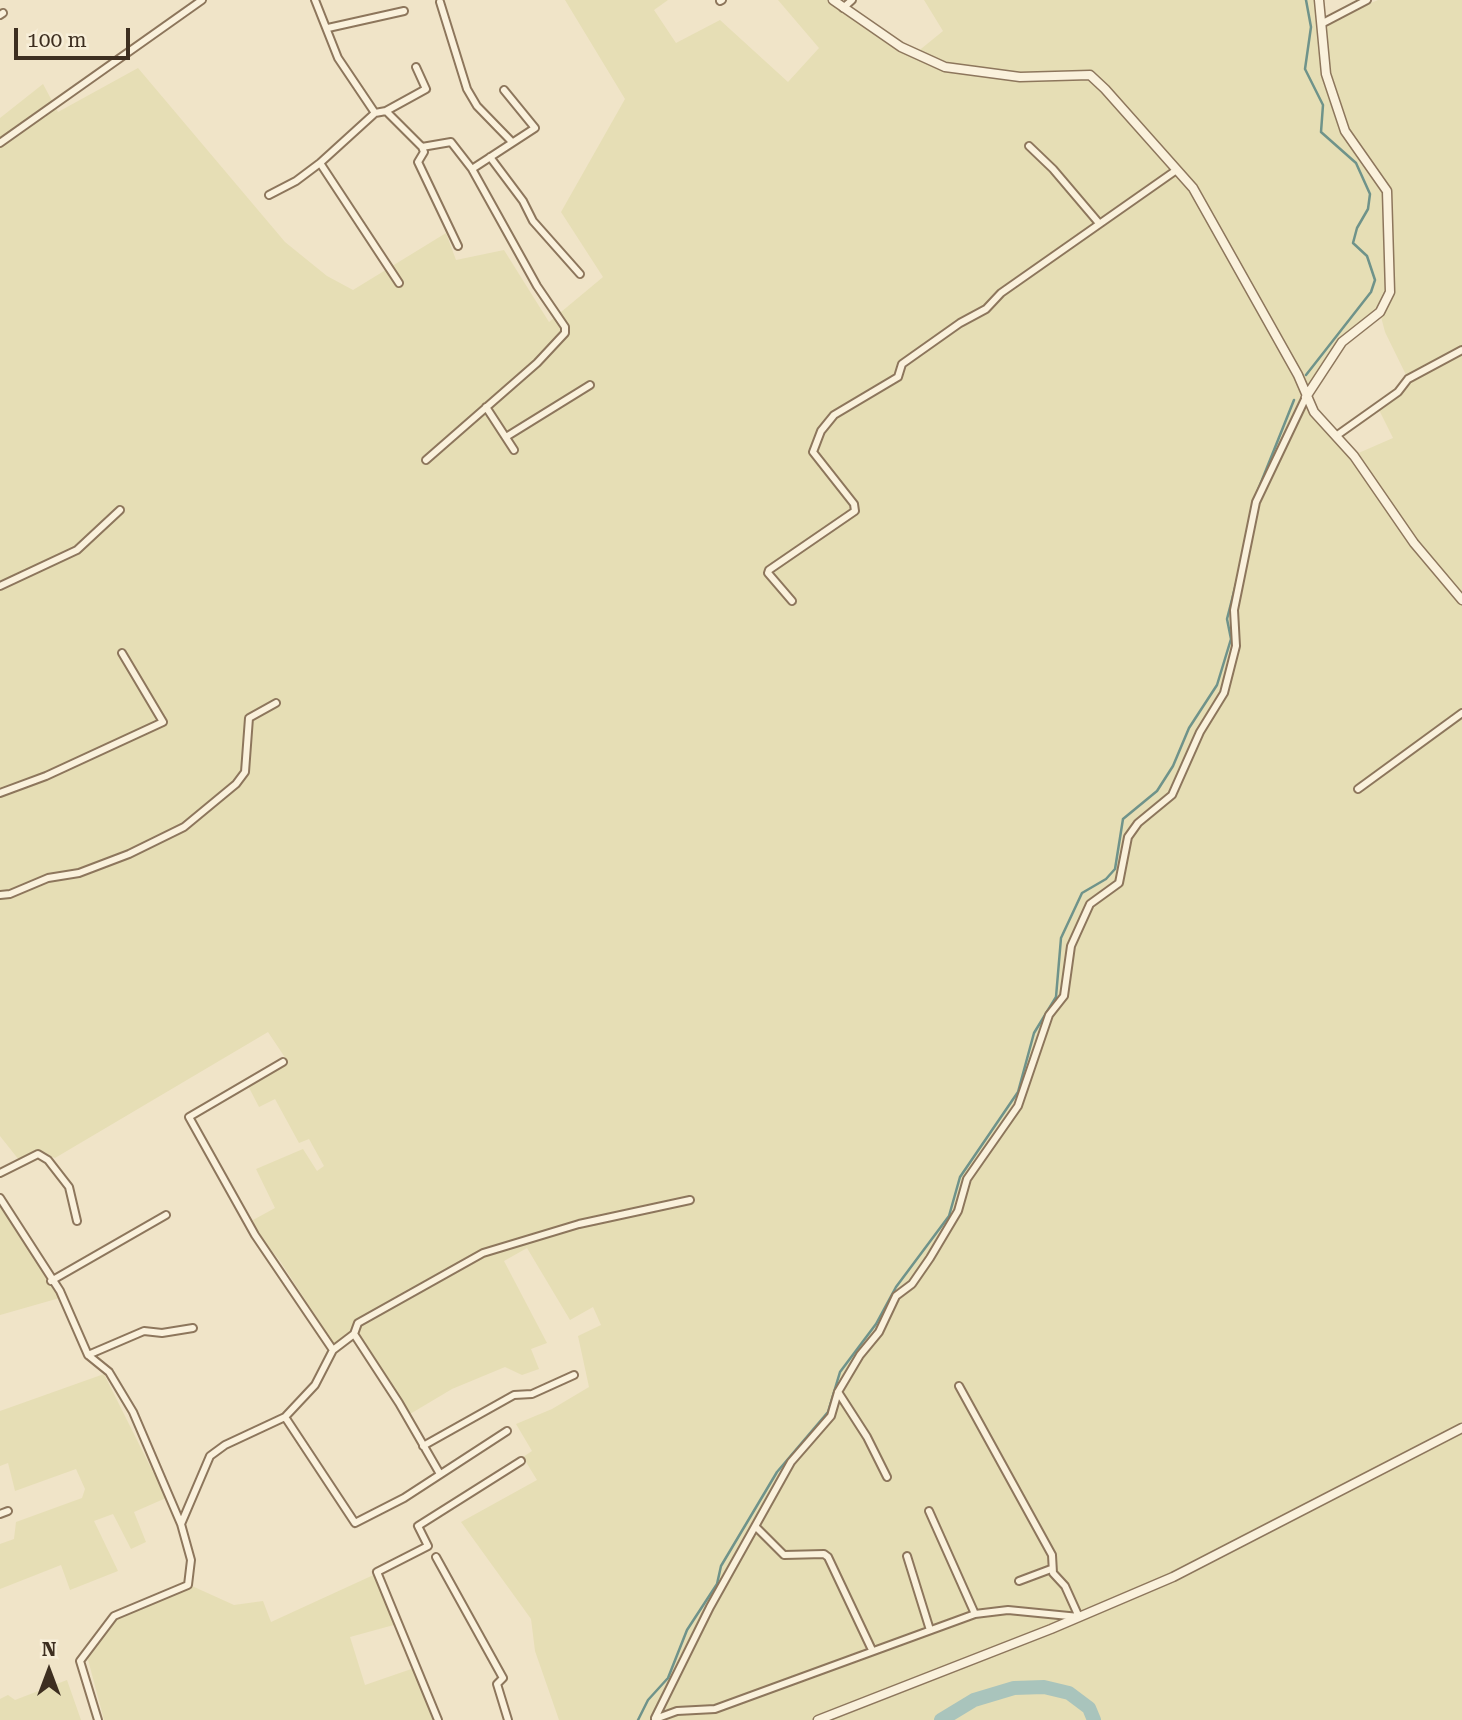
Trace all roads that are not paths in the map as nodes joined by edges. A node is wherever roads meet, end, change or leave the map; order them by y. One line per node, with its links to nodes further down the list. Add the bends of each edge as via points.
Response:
1 (202, 0): 17 (street)
2 (315, 0): 11 (street)
3 (832, 0): 8 (street)
4 (852, 0): 8 (street)
5 (1320, 0): 10 (street)
6 (1367, 0): 10 (street)
7 (440, 2): 16 (street, via 467,89)
8 (843, 8): 23 (street, via 901,47 945,67 1020,78 1090,75 1140,124)
9 (404, 10): 11 (street)
10 (1324, 23): 31 (street, via 1326,74 1345,131 1387,191 1390,292 1381,313 1342,342)
11 (328, 29): 15 (street, via 338,58)
12 (416, 67): 14 (street, via 426,89)
13 (504, 90): 16 (street, via 536,126)
14 (386, 111): 15 (street); 19 (street)
15 (375, 113): 21 (street)
16 (512, 142): 20 (street)
17 (0, 143)
18 (1028, 146): 25 (street)
19 (422, 147): 22 (street, via 451,142); 26 (street, via 418,162)
20 (491, 157): 22 (street); 27 (street, via 533,221)
21 (320, 163): 24 (street); 28 (street)
22 (472, 169): 32 (street, via 565,330 537,363)
23 (1175, 170): 25 (street); 31 (street, via 1193,188 1237,263)
24 (269, 195)
25 (1097, 222): 40 (street, via 986,309 902,364 898,377 827,423 813,452 855,511 769,570)
26 (458, 246)
27 (580, 274)
28 (399, 283)
29 (1462, 350): 33 (street, via 1408,379 1398,392)
30 (590, 386): 34 (street)
31 (1306, 397): 33 (street); 60 (street, via 1256,502 1234,610 1233,668 1224,693 1200,732 1172,795 1128,837 1119,883 1090,904 1070,946 1064,996 1049,1015 1018,1106 967,1179 958,1211 930,1258 912,1284 896,1296 879,1332)
32 (486, 407): 34 (street); 36 (street)
33 (1336, 436): 39 (street)
34 (506, 437): 35 (street)
35 (514, 450)
36 (426, 460)
37 (120, 510): 38 (street, via 77,550)
38 (0, 586)
39 (1462, 600)
40 (792, 601)
41 (122, 653): 45 (street, via 163,722)
42 (276, 703): 46 (street, via 249,718 245,772 184,827 79,873)
43 (1462, 713): 44 (street)
44 (1358, 789)
45 (0, 793)
46 (0, 895)
47 (284, 1062): 56 (street, via 189,1117 255,1236)
48 (0, 1174): 52 (street, via 38,1154 48,1160 68,1187)
49 (0, 1198): 53 (street)
50 (690, 1200): 55 (street, via 579,1223 483,1253 372,1313 358,1323)
51 (166, 1215): 53 (street)
52 (77, 1221)
53 (51, 1280): 57 (street)
54 (193, 1328): 57 (street, via 144,1331)
55 (354, 1334): 56 (street); 64 (street)
56 (333, 1350): 61 (street, via 314,1385)
57 (88, 1354): 71 (street, via 109,1372 133,1412)
58 (574, 1375): 64 (street, via 532,1394 514,1395)
59 (959, 1386): 75 (street, via 1052,1555)
60 (838, 1392): 67 (street); 72 (street, via 831,1416 791,1462)
61 (285, 1418): 66 (street, via 355,1524); 71 (street, via 225,1445 210,1457)
62 (1462, 1428): 78 (street, via 1172,1577)
63 (507, 1431): 66 (street)
64 (423, 1446): 66 (street)
65 (521, 1461): 83 (street, via 418,1526 428,1546 377,1572)
66 (440, 1474)
67 (887, 1477)
68 (8, 1511): 70 (street)
69 (929, 1511): 77 (street)
70 (0, 1514)
71 (181, 1524): 82 (street, via 191,1560 188,1585 114,1616 80,1661)
72 (756, 1527): 80 (street, via 785,1555 828,1557); 81 (street)
73 (907, 1556): 79 (street)
74 (436, 1557): 84 (street, via 503,1678 497,1684)
75 (1051, 1569): 76 (street); 78 (street, via 1065,1586)
76 (1019, 1581)
77 (975, 1614): 78 (street, via 1008,1610); 79 (street)
78 (1079, 1617): 85 (street)
79 (930, 1630): 80 (street)
80 (872, 1650): 81 (street, via 716,1709 677,1711)
81 (654, 1719)
82 (98, 1720)
83 (438, 1720)
84 (509, 1720)
85 (818, 1720)

